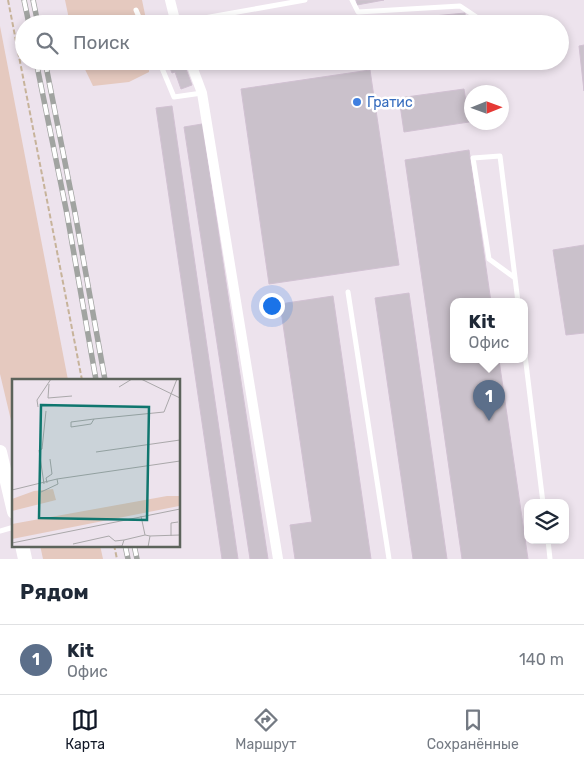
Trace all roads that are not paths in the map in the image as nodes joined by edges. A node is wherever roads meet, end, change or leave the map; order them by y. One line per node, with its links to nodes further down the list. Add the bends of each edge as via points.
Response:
1 (170, 0): 6 (street)
2 (305, 0): 7 (lane)
3 (352, 0): 8 (lane, via 358,12 460,6)
4 (136, 10): 5 (lane)
5 (138, 15)
6 (174, 15)
7 (224, 15)
8 (474, 15)
9 (162, 70): 11 (lane, via 174,97)
10 (193, 70): 11 (street)
11 (202, 93): 22 (street)
12 (516, 278): 12 (lane, via 500,156 473,158 489,259); 14 (lane)
13 (348, 292): 23 (lane)
14 (518, 298)
15 (526, 363): 17 (lane)
16 (0, 452): 18 (street)
17 (543, 499)
18 (12, 503)
19 (548, 544): 24 (lane)
20 (22, 546): 21 (street)
21 (25, 559)
22 (278, 559)
23 (389, 559)
24 (550, 559)

